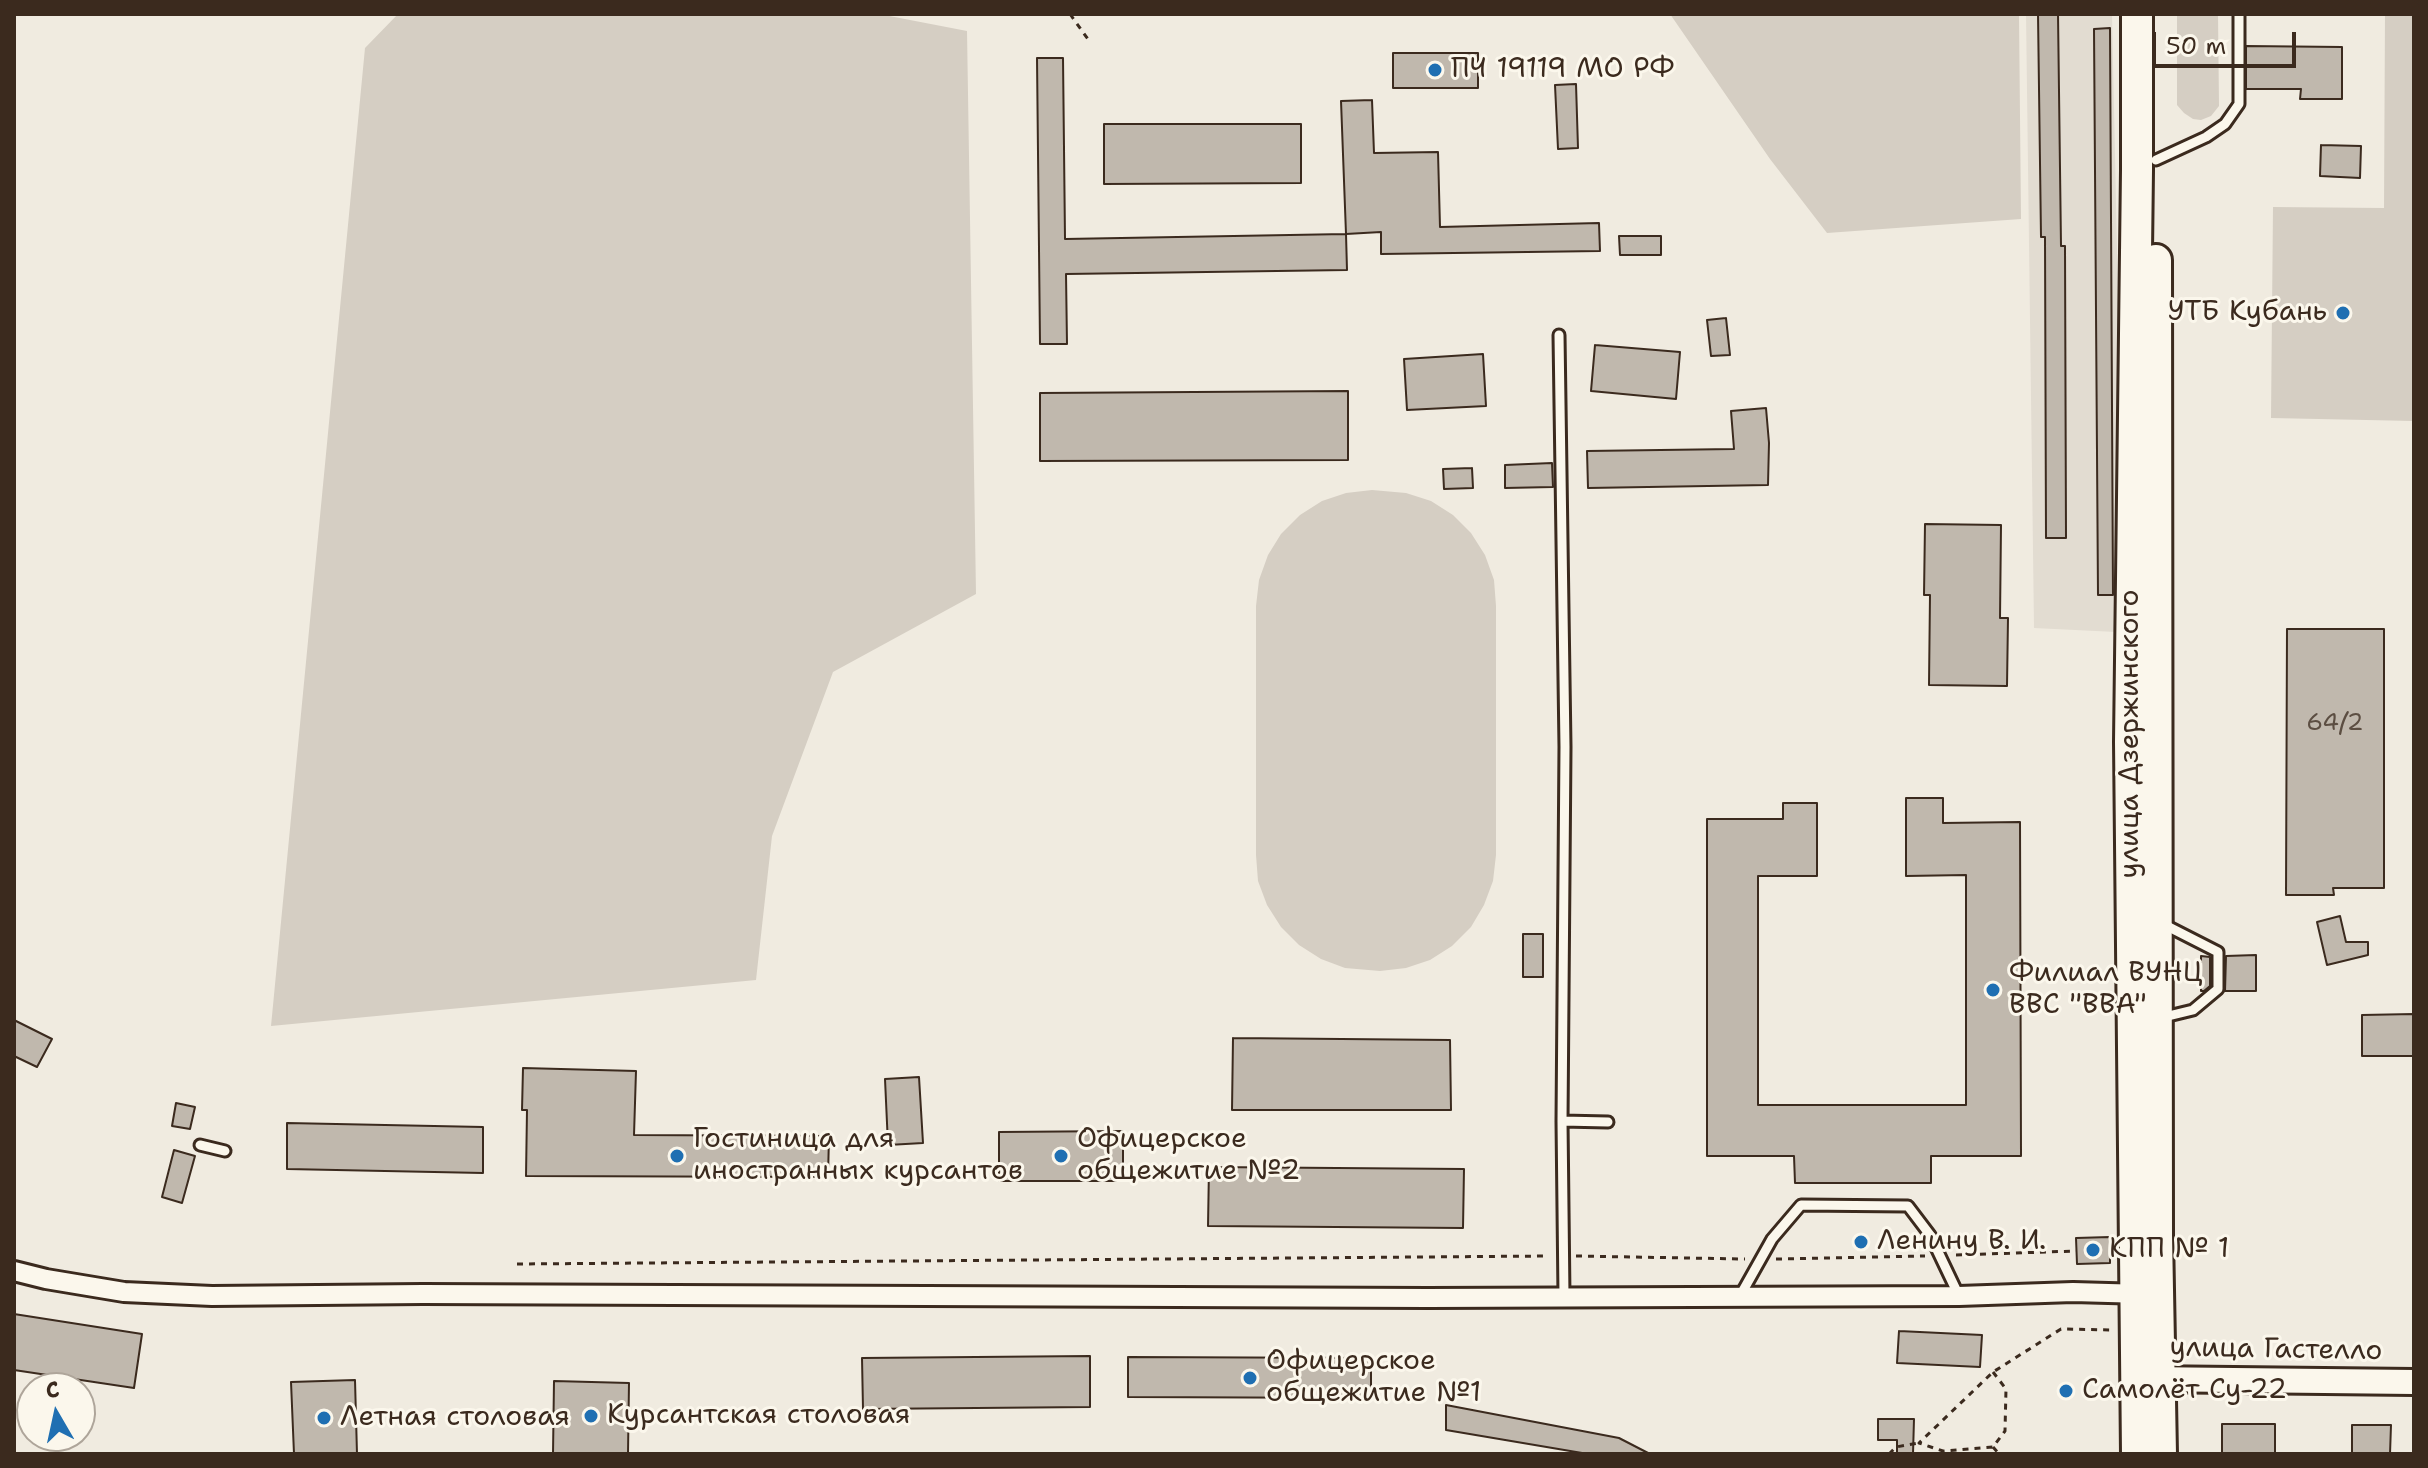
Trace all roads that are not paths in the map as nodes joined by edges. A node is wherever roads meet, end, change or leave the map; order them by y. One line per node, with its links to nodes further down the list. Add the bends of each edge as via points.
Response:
1 (2137, 14): 6 (main road, улица Дзержинского)
2 (2155, 14): 4 (main road, улица Дзержинского)
3 (2239, 14): 4 (lane, via 2239,104 2225,124 2206,137)
4 (2156, 160): 6 (main road, улица Дзержинского)
5 (1559, 335): 9 (lane, via 1565,747)
6 (2143, 741): 7 (main road, улица Дзержинского); 14 (main road, улица Дзержинского)
7 (2157, 922): 8 (main road, улица Дзержинского); 8 (lane, via 2218,952 2218,989 2193,1010)
8 (2157, 1019): 14 (main road, улица Дзержинского)
9 (1562, 1121): 10 (lane); 15 (lane)
10 (1608, 1122)
11 (200, 1145): 12 (lane)
12 (225, 1151)
13 (14, 1271): 15 (street, via 124,1292 212,1296)
14 (2148, 1294): 16 (street); 18 (main road, улица Дзержинского)
15 (1564, 1296): 17 (street)
16 (1959, 1296): 17 (street); 17 (lane, via 1930,1235 1908,1206 1801,1205 1772,1239)
17 (1740, 1297)
18 (2149, 1379): 19 (street, улица Гастелло); 20 (main road, улица Дзержинского); 21 (main road, улица Дзержинского)
19 (2414, 1382)
20 (2137, 1454)
21 (2161, 1454)

